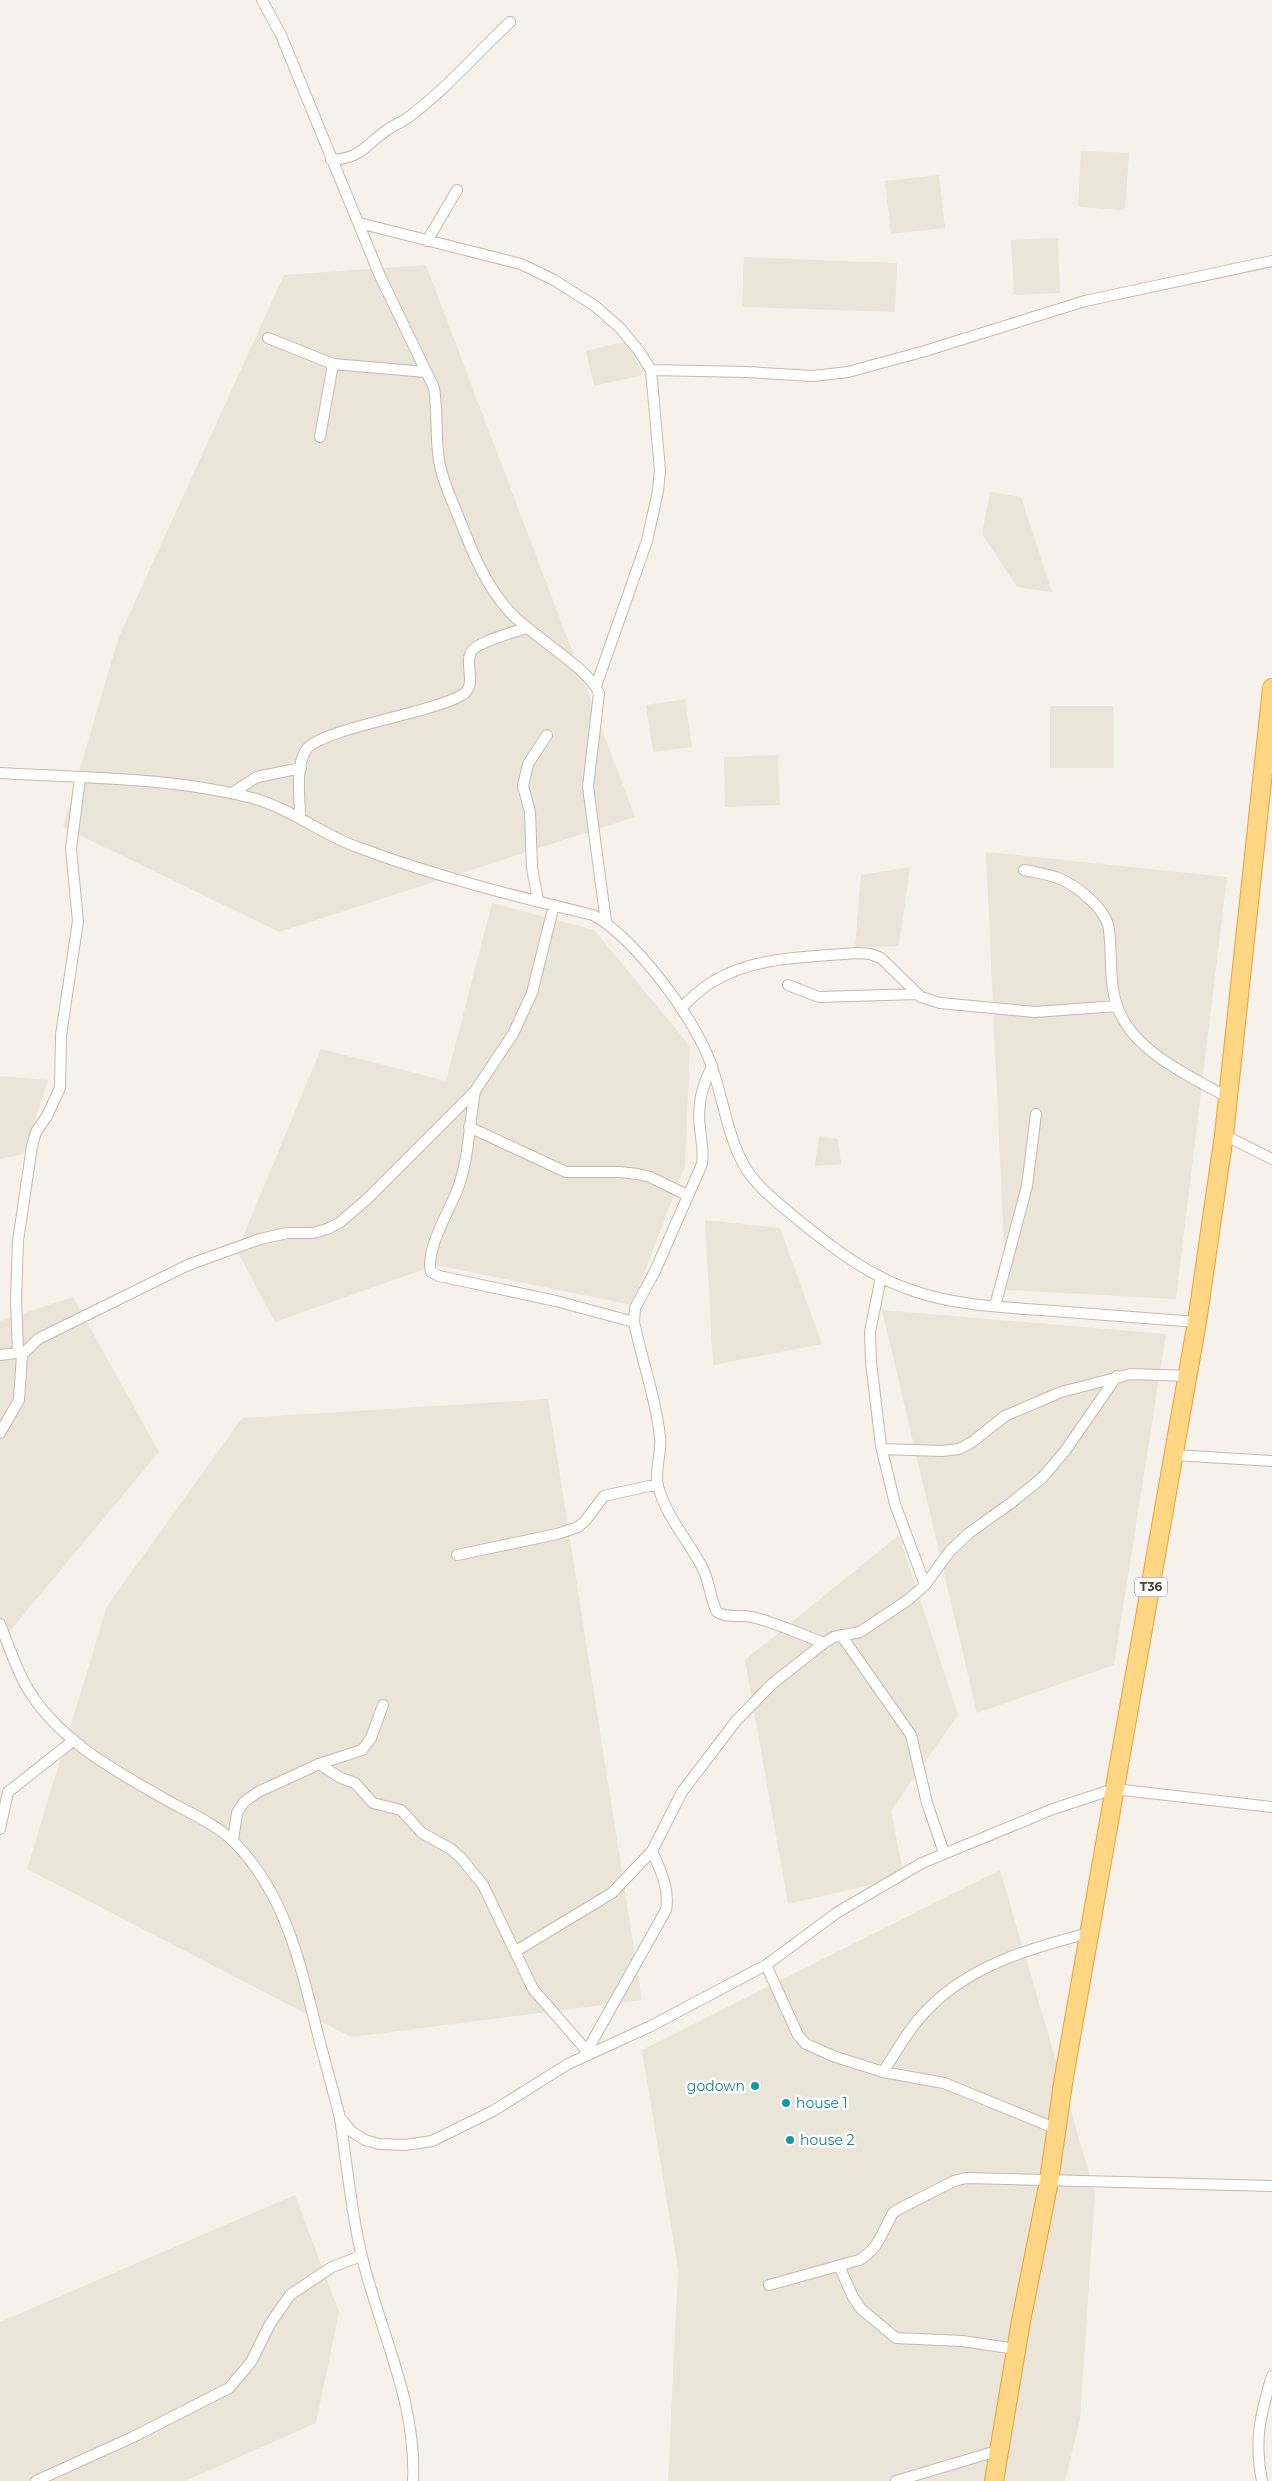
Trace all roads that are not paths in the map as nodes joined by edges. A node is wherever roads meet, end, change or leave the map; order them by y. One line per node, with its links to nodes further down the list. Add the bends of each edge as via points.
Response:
1 (262, 0): 3 (street, via 281,35)
2 (510, 22): 3 (street, via 409,117 387,129 360,153)
3 (332, 160): 5 (street)
4 (457, 190): 6 (street)
5 (359, 223): 6 (street); 11 (street, via 380,276)
6 (427, 241): 10 (street, via 521,264 572,290 620,328)
7 (1272, 261): 10 (street, via 1085,301 848,372 813,376)
8 (268, 338): 9 (street)
9 (333, 364): 11 (street); 12 (street)
10 (651, 370): 14 (street, via 659,452 658,490 646,541)
11 (426, 372): 13 (street, via 437,403 438,458 443,479 478,567 509,611)
12 (320, 437)
13 (526, 628): 14 (street); 17 (street, via 497,638 470,653 470,683 463,694 398,717 323,737 311,743 305,751)
14 (596, 686): 25 (street, via 599,699 588,787)
15 (1272, 688): 32 (highway, T36)
16 (546, 735): 23 (street, via 528,764 523,786 530,812 532,868)
17 (301, 768): 20 (street, via 257,777); 21 (street)
18 (0, 773): 19 (street)
19 (80, 778): 20 (street, via 167,784); 42 (street, via 71,849 78,921 61,1035 60,1088 32,1146 18,1242 16,1300)
20 (232, 793): 21 (street, via 254,798)
21 (300, 818): 23 (street, via 381,856)
22 (1024, 870): 28 (street, via 1070,883 1101,911 1109,928 1110,975)
23 (538, 900): 24 (street)
24 (554, 905): 25 (street, via 593,915); 31 (street, via 524,1015)
25 (606, 922): 29 (street, via 656,974)
26 (788, 985): 27 (street, via 819,997)
27 (918, 994): 28 (street, via 940,1003 1034,1012); 29 (street, via 881,958 857,953 760,963 733,971 712,981)
28 (1117, 1006): 32 (street, via 1124,1021 1142,1042 1181,1071)
29 (681, 1008): 30 (street, via 703,1043)
30 (712, 1066): 37 (street, via 698,1105 702,1164); 38 (street, via 745,1167 770,1196 817,1235)
31 (475, 1091): 34 (street); 42 (street, via 365,1201 339,1222 313,1233 260,1239 188,1265 54,1330)
32 (1229, 1098): 35 (highway, T36)
33 (1036, 1114): 39 (street, via 1027,1186)
34 (469, 1127): 37 (street, via 566,1172 637,1174); 40 (street, via 461,1178 434,1248 429,1265 431,1272)
35 (1224, 1135): 36 (street); 41 (highway, T36)
36 (1272, 1159)
37 (688, 1195): 40 (street, via 635,1308)
38 (881, 1277): 39 (street, via 915,1292); 47 (street, via 870,1332)
39 (995, 1306): 41 (street)
40 (634, 1322): 50 (street, via 659,1430)
41 (1197, 1322): 45 (highway, T36)
42 (21, 1352): 43 (street); 46 (street, via 22,1390)
43 (0, 1355)
44 (1117, 1376): 45 (street); 47 (street, via 1061,1392 1005,1416 959,1449); 52 (street, via 1042,1478 969,1532)
45 (1188, 1376): 48 (highway, T36)
46 (0, 1434)
47 (882, 1449): 52 (street, via 895,1504)
48 (1175, 1455): 49 (street); 59 (highway, T36)
49 (1272, 1461)
50 (658, 1484): 51 (street, via 604,1496 585,1521 572,1529); 55 (street, via 675,1525 704,1571 717,1612 728,1616 745,1615)
51 (457, 1555)
52 (925, 1585): 54 (street, via 866,1628)
53 (0, 1624): 57 (street, via 26,1684 43,1709)
54 (841, 1635): 55 (street); 64 (street, via 911,1735)
55 (824, 1643): 63 (street, via 772,1684 736,1721 682,1792)
56 (383, 1705): 58 (street, via 371,1738 362,1750)
57 (74, 1740): 61 (street, via 8,1792); 62 (street, via 94,1757)
58 (319, 1764): 62 (street, via 258,1792 244,1802 238,1813); 66 (street, via 355,1783 374,1803 401,1810 422,1833 452,1849 483,1885)
59 (1114, 1789): 60 (street); 64 (street, via 1053,1809); 65 (highway, T36)
60 (1272, 1807)
61 (0, 1829)
62 (233, 1840): 70 (street, via 265,1881 286,1922 306,1985)
63 (652, 1850): 66 (street, via 612,1893); 68 (street, via 665,1886 666,1910)
64 (944, 1853): 67 (street, via 838,1912)
65 (1090, 1933): 69 (street, via 1038,1946 980,1970 953,1987 926,2010); 71 (highway, T36)
66 (516, 1951): 68 (street, via 533,1989)
67 (766, 1965): 68 (street, via 651,2026); 69 (street, via 802,2040 833,2056)
68 (585, 2054): 70 (street, via 492,2111 432,2142 379,2144 351,2131)
69 (883, 2072): 71 (street, via 944,2083)
70 (340, 2118): 74 (street)
71 (1057, 2129): 72 (highway, T36)
72 (1049, 2181): 73 (street); 75 (street, via 966,2178 954,2181 897,2210 870,2254); 77 (highway, T36)
73 (1272, 2186)
74 (361, 2256): 80 (street, via 332,2267 290,2296 270,2324 251,2362 228,2388 133,2437); 81 (street, via 406,2402)
75 (840, 2266): 76 (street); 77 (street, via 861,2309 896,2338 962,2341)
76 (769, 2285)
77 (1016, 2349): 79 (highway, T36)
78 (1272, 2376): 84 (street, via 1258,2431 1257,2456)
79 (1000, 2450): 82 (street); 83 (highway, T36)
80 (36, 2481)
81 (412, 2481)
82 (896, 2481)
83 (994, 2481)
84 (1262, 2481)

